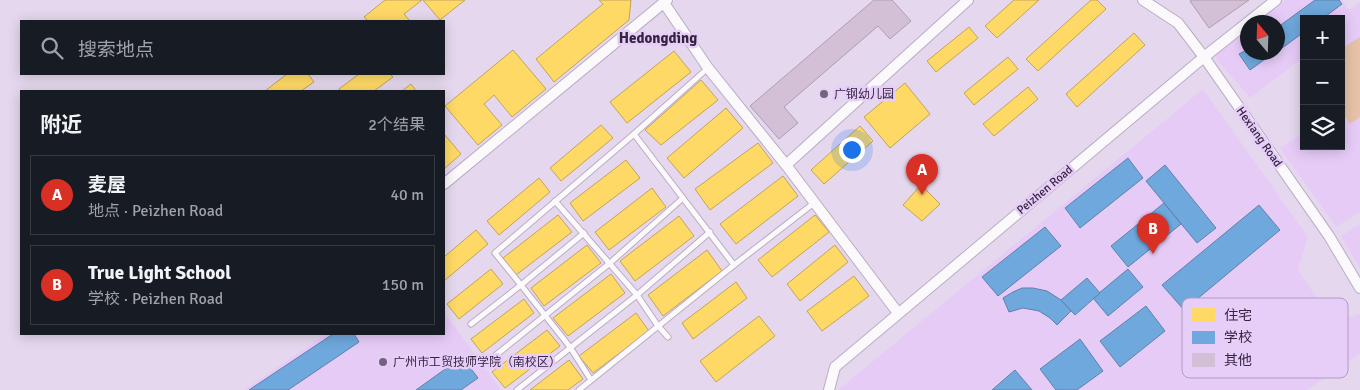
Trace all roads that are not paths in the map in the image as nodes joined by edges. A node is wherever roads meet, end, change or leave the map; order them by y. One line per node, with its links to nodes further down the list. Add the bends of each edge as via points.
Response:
1 (968, 0): 8 (street)
2 (1143, 0): 5 (street, Hexiang Road, via 1178,23)
3 (1276, 0): 5 (street, Peizhen Road)
4 (666, 1): 6 (street); 9 (street)
5 (1204, 57): 18 (street, Hexiang Road, via 1329,236); 20 (street, Peizhen Road)
6 (708, 68): 7 (lane); 8 (street)
7 (634, 134): 10 (lane); 11 (lane)
8 (786, 164): 12 (street)
9 (445, 183)
10 (683, 198): 13 (lane); 15 (lane)
11 (555, 200): 14 (lane); 17 (lane, via 495,253)
12 (815, 203): 16 (lane); 20 (street)
13 (710, 232): 16 (lane); 19 (lane)
14 (584, 233): 15 (lane); 17 (lane)
15 (610, 264): 19 (lane); 21 (lane)
16 (734, 265): 23 (lane)
17 (521, 284): 21 (lane); 22 (lane)
18 (1360, 288)
19 (637, 295): 23 (lane); 25 (lane)
20 (898, 314): 30 (street, Peizhen Road, via 835,367)
21 (546, 316): 25 (lane); 26 (lane)
22 (470, 324)
23 (658, 326): 24 (lane); 27 (lane)
24 (668, 337)
25 (570, 348): 27 (lane); 28 (lane)
26 (491, 359)
27 (591, 380): 29 (lane)
28 (517, 390)
29 (579, 390)
30 (829, 390)

